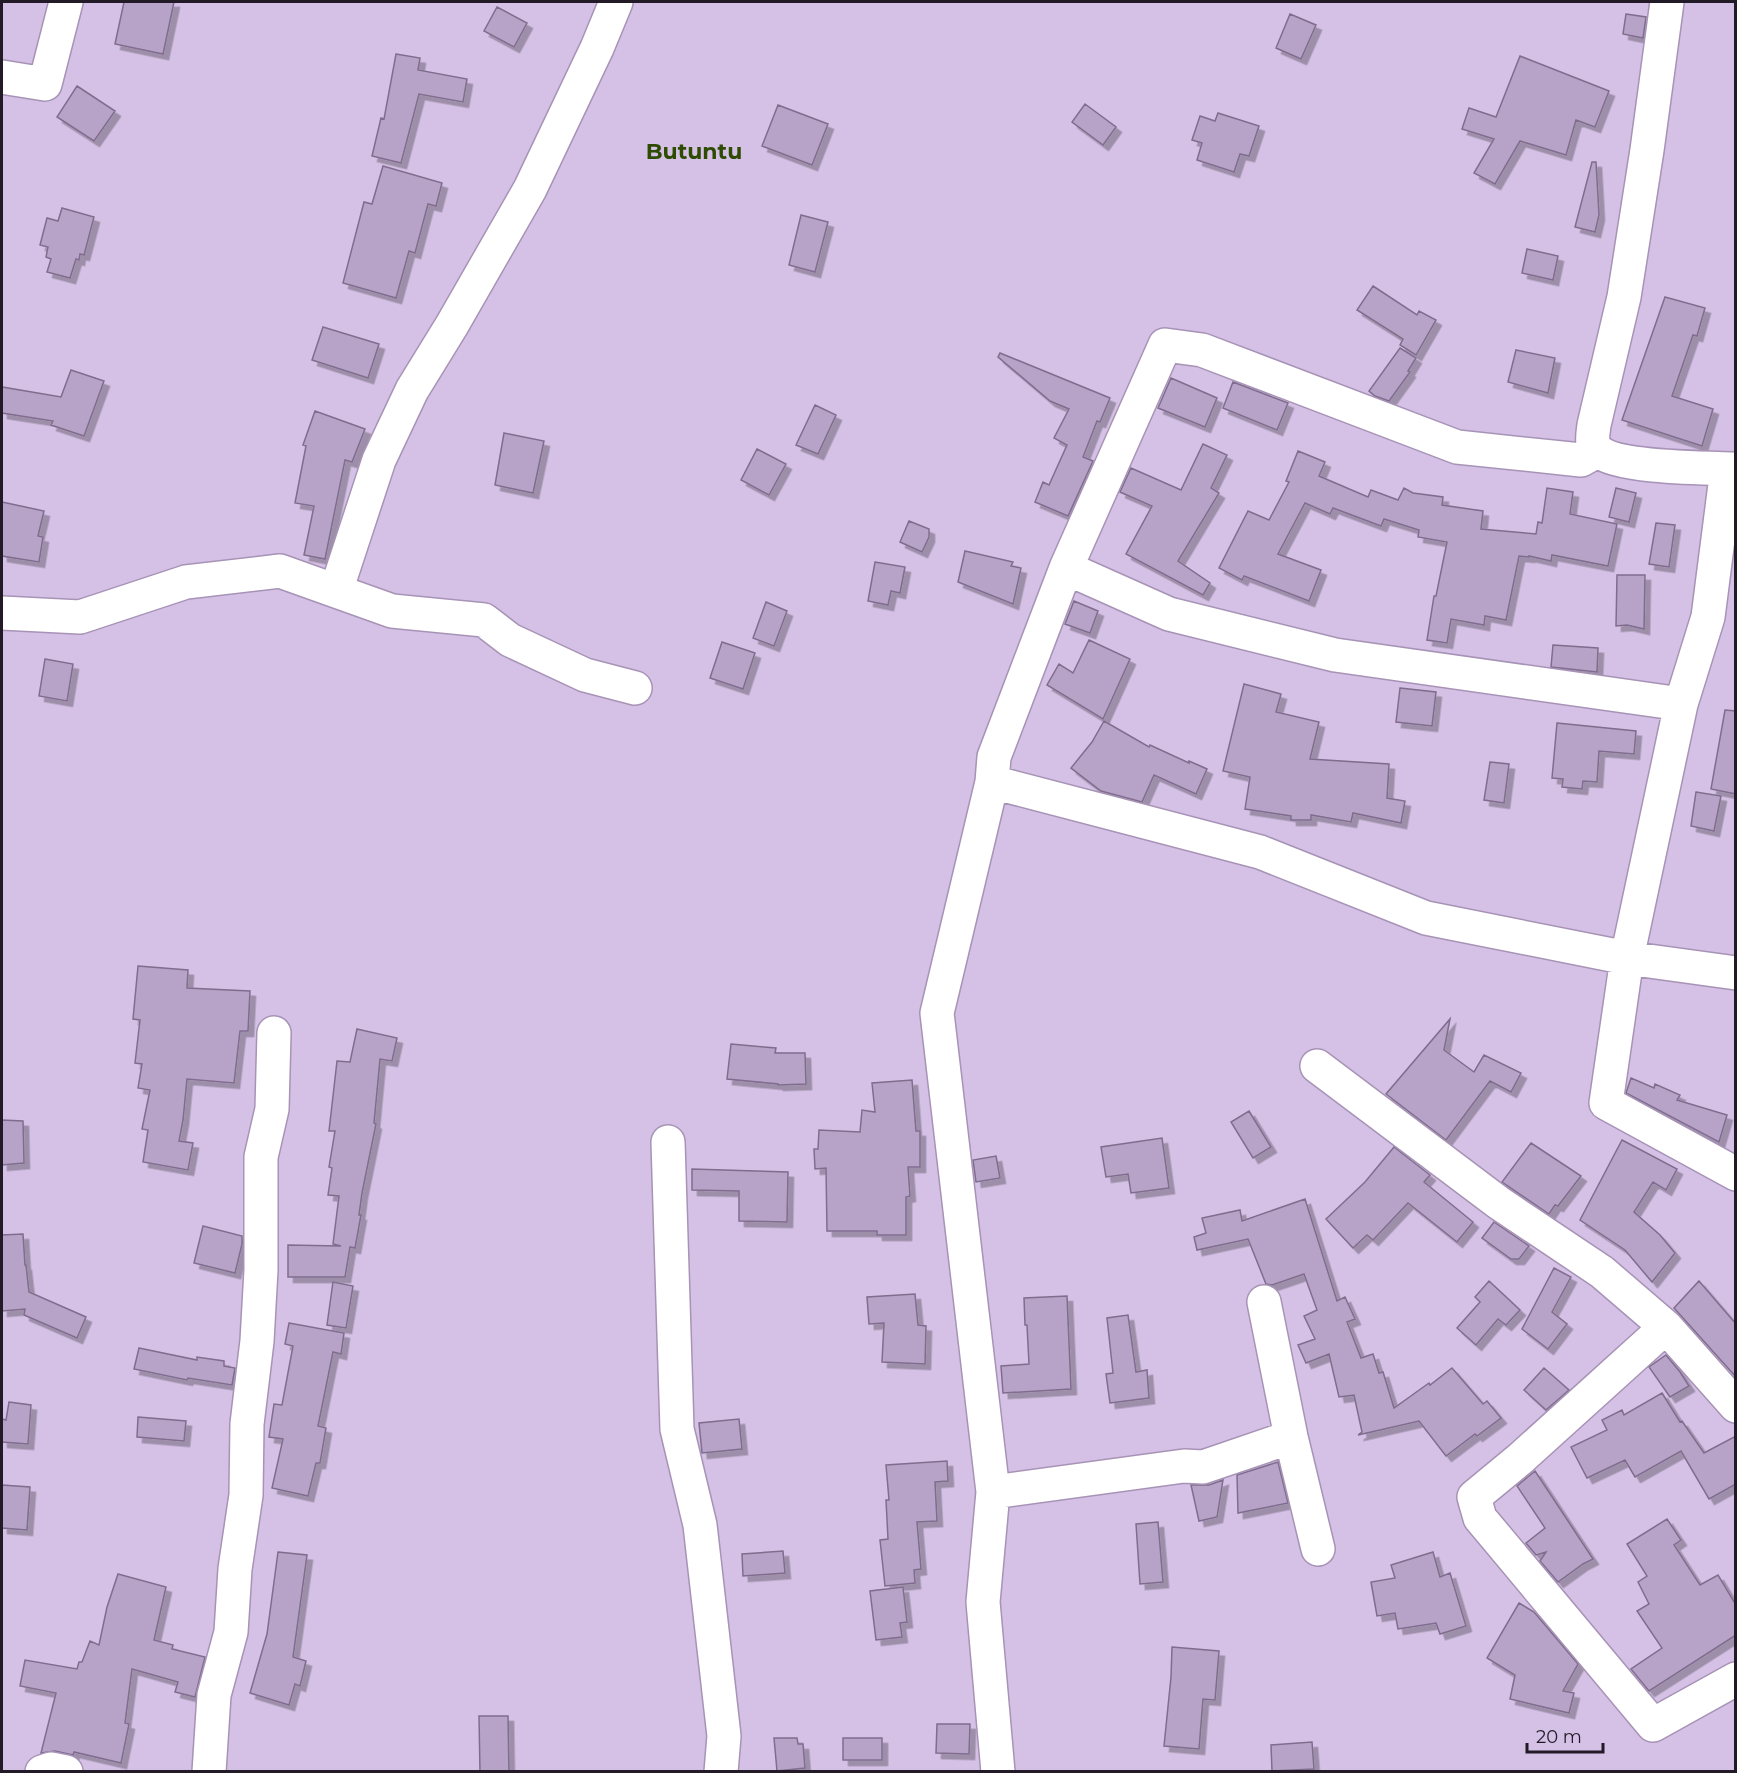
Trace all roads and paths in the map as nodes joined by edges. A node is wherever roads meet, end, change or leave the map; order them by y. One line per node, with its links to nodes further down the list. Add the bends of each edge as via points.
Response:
1 (66, 2): 4 (street, via 45,84)
2 (616, 2): 8 (street, via 530,189 412,390 384,450)
3 (1667, 2): 5 (street, via 1624,297 1594,425 1592,442)
4 (2, 77)
5 (1597, 451): 6 (street, via 1613,459 1637,463); 7 (street, via 1581,460 1456,447 1202,350 1166,345)
6 (1731, 469): 11 (street, via 1708,617)
7 (1066, 568): 11 (street, via 1169,614 1335,655); 12 (street, via 994,757)
8 (336, 591): 9 (street, via 280,571 186,582 80,617); 10 (street, via 392,611 484,620 510,640 585,675)
9 (2, 613)
10 (635, 688)
11 (1681, 704): 13 (street)
12 (992, 782): 13 (street, via 1260,852 1426,918); 23 (street, via 937,1013)
13 (1627, 958): 14 (street); 18 (street, via 1606,1103)
14 (1736, 973)
15 (274, 1034): 28 (street, via 272,1109 261,1157 261,1270 247,1424 246,1496 231,1632 214,1695)
16 (1317, 1066): 20 (street, via 1498,1203 1602,1272)
17 (668, 1142): 29 (street, via 677,1429 700,1525 724,1736)
18 (1736, 1174)
19 (1264, 1302): 22 (street)
20 (1666, 1327): 21 (street); 25 (street, via 1474,1497 1480,1518 1653,1725)
21 (1736, 1406)
22 (1291, 1437): 23 (street, via 1203,1467 1184,1466); 24 (street)
23 (993, 1492): 30 (street, via 983,1602)
24 (1318, 1549)
25 (1736, 1679)
26 (42, 1772): 27 (street)
27 (66, 1772)
28 (209, 1772)
29 (721, 1772)
30 (998, 1772)

